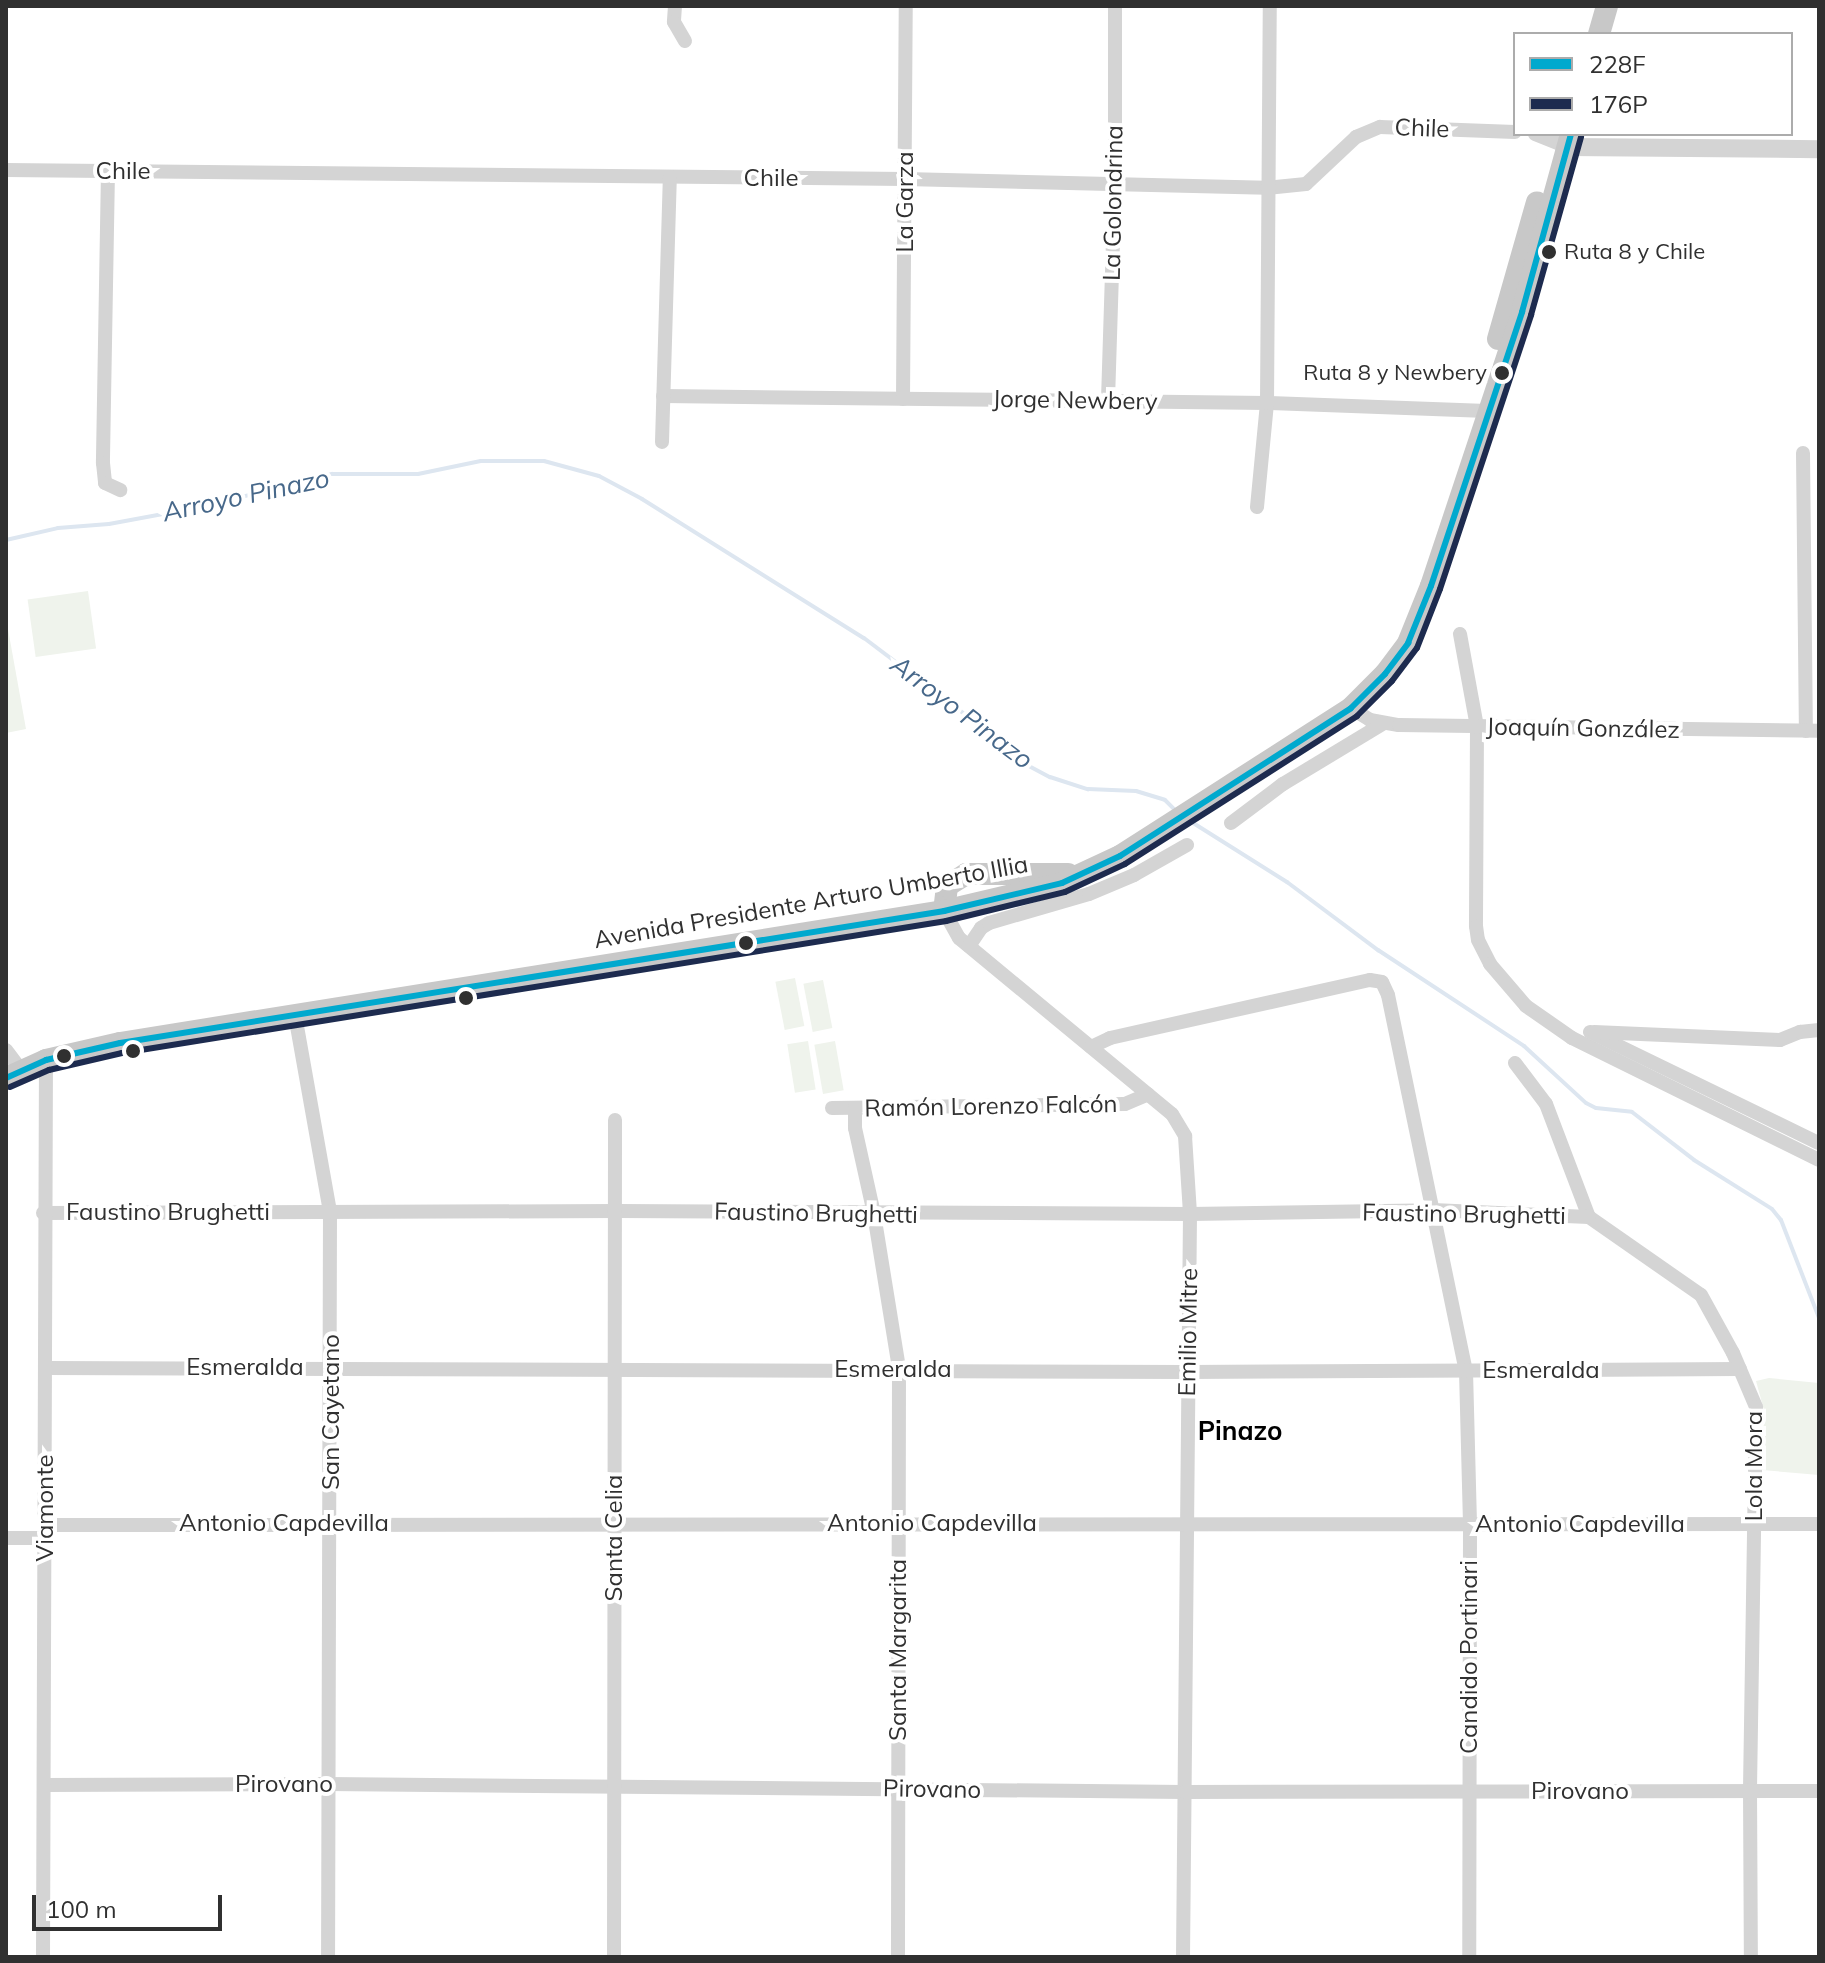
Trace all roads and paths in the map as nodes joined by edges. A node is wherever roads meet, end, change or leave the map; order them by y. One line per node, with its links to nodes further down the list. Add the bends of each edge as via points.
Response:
1 (675, 6): 9 (street, via 674,22)
2 (906, 6): 16 (street, La Garza)
3 (1115, 6): 17 (street, La Golondrina)
4 (1270, 6): 18 (street)
5 (1591, 6): 7 (main road)
6 (1607, 6): 8 (main road)
7 (1584, 32)
8 (1600, 32)
9 (685, 41)
10 (1513, 132): 18 (street, Chile, via 1380,127 1356,137 1306,184)
11 (1557, 138): 12 (street); 23 (main road, Avenida Presidente Arturo Umberto Illia, via 1522,312)
12 (1819, 149)
13 (6, 170): 14 (street, Chile)
14 (108, 171): 15 (street, Chile); 26 (street, via 103,463 105,483)
15 (670, 177): 16 (street, Chile); 19 (street)
16 (905, 179): 17 (street, Chile); 20 (street, La Garza)
17 (1115, 183): 18 (street, Chile); 21 (street, La Golondrina)
18 (1266, 188): 22 (street)
19 (663, 396): 20 (street, Jorge Newbery); 24 (street)
20 (903, 399): 21 (street, Jorge Newbery)
21 (1108, 400): 22 (street, Jorge Newbery)
22 (1267, 403): 23 (street, Jorge Newbery); 27 (street)
23 (1487, 411): 29 (main road, Avenida Presidente Arturo Umberto Illia, via 1408,643)
24 (662, 442)
25 (1803, 453): 32 (street)
26 (120, 490)
27 (1257, 507)
28 (1460, 634): 31 (street)
29 (1351, 708): 30 (street, Joaquín González); 35 (main road, Avenida Presidente Arturo Umberto Illia)
30 (1384, 723): 31 (street, Joaquín González); 33 (street, via 1283,784)
31 (1477, 727): 32 (street, Joaquín González); 41 (street, via 1478,940 1490,964 1526,1006)
32 (1812, 731)
33 (1231, 823)
34 (1187, 845): 37 (street, via 1089,894 989,923)
35 (1084, 874): 36 (main road, Avenida Presidente Arturo Umberto Illia, via 1027,894); 36 (main road, via 966,874 947,886)
36 (944, 911): 37 (street, Emilio Mitre, via 951,929); 38 (main road, Avenida Presidente Arturo Umberto Illia)
37 (969, 946): 42 (street, Emilio Mitre)
38 (295, 1015): 44 (main road, Avenida Presidente Arturo Umberto Illia); 55 (street, San Cayetano)
39 (1819, 1030): 40 (street, via 1780,1040)
40 (1590, 1032): 41 (street); 51 (street)
41 (1572, 1038): 52 (street)
42 (1091, 1047): 47 (street, Emilio Mitre); 53 (street, Candido Portinari, via 1233,1008 1370,980 1382,982)
43 (6, 1050): 46 (street)
44 (46, 1060): 46 (main road, Avenida Presidente Arturo Umberto Illia); 56 (street, Viamonte)
45 (1515, 1063): 59 (street, via 1546,1104)
46 (13, 1074)
47 (1148, 1094): 49 (street, Ramón Lorenzo Falcón, via 1125,1104); 58 (street, Emilio Mitre, via 1172,1114 1185,1136)
48 (832, 1108): 49 (street, Ramón Lorenzo Falcón)
49 (855, 1108): 57 (street, Santa Margarita)
50 (615, 1120): 54 (street, Santa Celia)
51 (1819, 1143)
52 (1819, 1160)
53 (1433, 1210): 58 (street, Faustino Brughetti); 59 (street, Faustino Brughetti); 65 (street, Candido Portinari)
54 (617, 1211): 55 (street, Faustino Brughetti); 57 (street, Faustino Brughetti); 64 (street, Santa Celia)
55 (330, 1212): 56 (street, Faustino Brughetti); 60 (street, San Cayetano)
56 (43, 1213): 61 (street, Viamonte)
57 (874, 1214): 58 (street, Faustino Brughetti); 62 (street, Santa Margarita)
58 (1190, 1214): 66 (street, Emilio Mitre)
59 (1589, 1217): 63 (street, Lola Mora, via 1701,1295)
60 (331, 1367): 61 (street, Esmeralda); 64 (street, Esmeralda); 67 (street, San Cayetano)
61 (46, 1368): 74 (street, Viamonte)
62 (899, 1368): 64 (street, Esmeralda); 66 (street, Esmeralda); 69 (street, Santa Margarita)
63 (1740, 1369): 65 (street, Esmeralda); 70 (street, Lola Mora, via 1756,1407)
64 (614, 1370): 68 (street, Santa Celia)
65 (1466, 1371): 66 (street, Esmeralda); 73 (street, Candido Portinari)
66 (1187, 1372): 71 (street, Emilio Mitre)
67 (331, 1522): 68 (street, Antonio Capdevilla); 74 (street, Antonio Capdevilla); 76 (street, San Cayetano)
68 (614, 1522): 69 (street, Antonio Capdevilla); 78 (street, Santa Celia)
69 (898, 1523): 71 (street, Antonio Capdevilla); 79 (street, Santa Margarita)
70 (1754, 1523): 72 (street, Antonio Capdevilla); 73 (street, Antonio Capdevilla); 80 (street, Lola Mora)
71 (1184, 1524): 73 (street, Antonio Capdevilla); 82 (street, Emilio Mitre)
72 (1819, 1524)
73 (1470, 1525): 83 (street, Candido Portinari)
74 (45, 1531): 75 (street, Antonio Capdevilla); 77 (street, Viamonte)
75 (6, 1538)
76 (327, 1784): 77 (street, Pirovano); 78 (street, Pirovano); 85 (street, San Cayetano)
77 (45, 1785): 84 (street, Viamonte)
78 (615, 1787): 79 (street, Pirovano); 86 (street, Santa Celia)
79 (898, 1789): 82 (street, Pirovano); 87 (street, Santa Margarita)
80 (1750, 1790): 81 (street, Pirovano); 83 (street, Pirovano); 90 (street, Lola Mora)
81 (1819, 1791)
82 (1184, 1792): 83 (street, Pirovano); 88 (street, Emilio Mitre)
83 (1468, 1792): 89 (street, Candido Portinari)
84 (43, 1957)
85 (328, 1957)
86 (614, 1957)
87 (898, 1957)
88 (1183, 1957)
89 (1469, 1957)
90 (1751, 1957)

